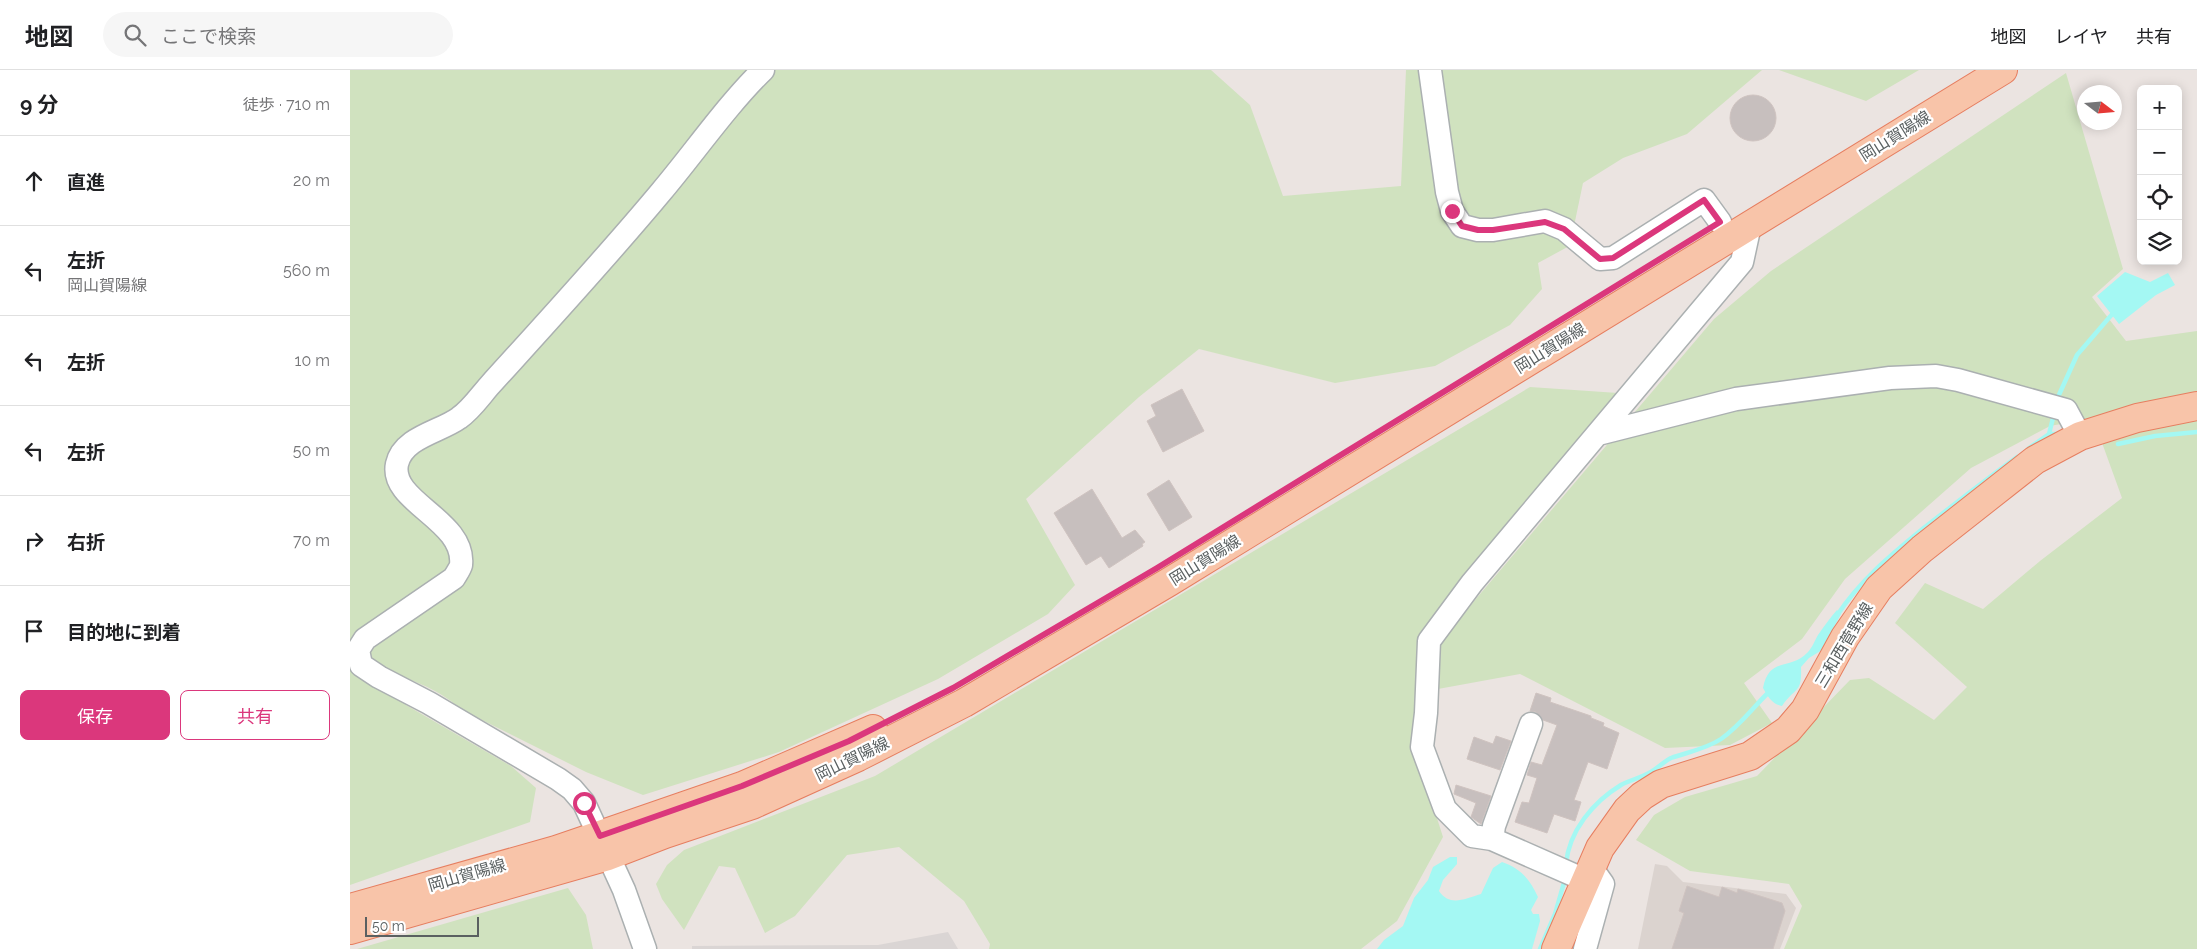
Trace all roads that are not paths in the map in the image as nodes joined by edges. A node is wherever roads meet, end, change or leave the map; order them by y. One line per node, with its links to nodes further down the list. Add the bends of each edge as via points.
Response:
1 (763, 70): 12 (street, via 660,193 460,418 407,447 397,463 397,478 408,493 448,529 458,549 461,565 454,578 365,638 358,650 361,665 379,677 429,703 572,789 584,803)
2 (1430, 70): 5 (street, via 1447,192 1452,211 1462,226 1493,230 1545,222 1564,229 1600,259 1613,258 1704,200)
3 (1969, 70): 5 (main road, 岡山賀陽線)
4 (2003, 70): 6 (main road, 岡山賀陽線)
5 (1720, 222): 12 (main road, 岡山賀陽線, via 1157,568 953,688 849,741)
6 (1750, 225): 8 (street, via 1742,262); 12 (main road, 岡山賀陽線, via 1170,582 964,704 752,805 665,834)
7 (2197, 406): 9 (main road, 三和西菅野線, via 2137,418)
8 (1598, 434): 9 (street, via 1736,398 1890,378 1936,376 2066,410); 11 (street, via 1472,583 1429,641 1422,747 1445,809 1472,836)
9 (2080, 436): 13 (main road, 三和西菅野線, via 2035,460 1922,549 1879,588 1845,637 1809,703 1788,730 1750,756 1661,784 1642,796)
10 (1531, 724): 11 (street)
11 (1492, 839): 13 (street)
12 (604, 846): 14 (main road, 岡山賀陽線, via 556,850); 15 (main road, 岡山賀陽線); 16 (street)
13 (1576, 872): 17 (main road, 三和西菅野線); 18 (street, via 1603,884)
14 (350, 908)
15 (350, 930)
16 (645, 949)
17 (1556, 949)
18 (1585, 949)

